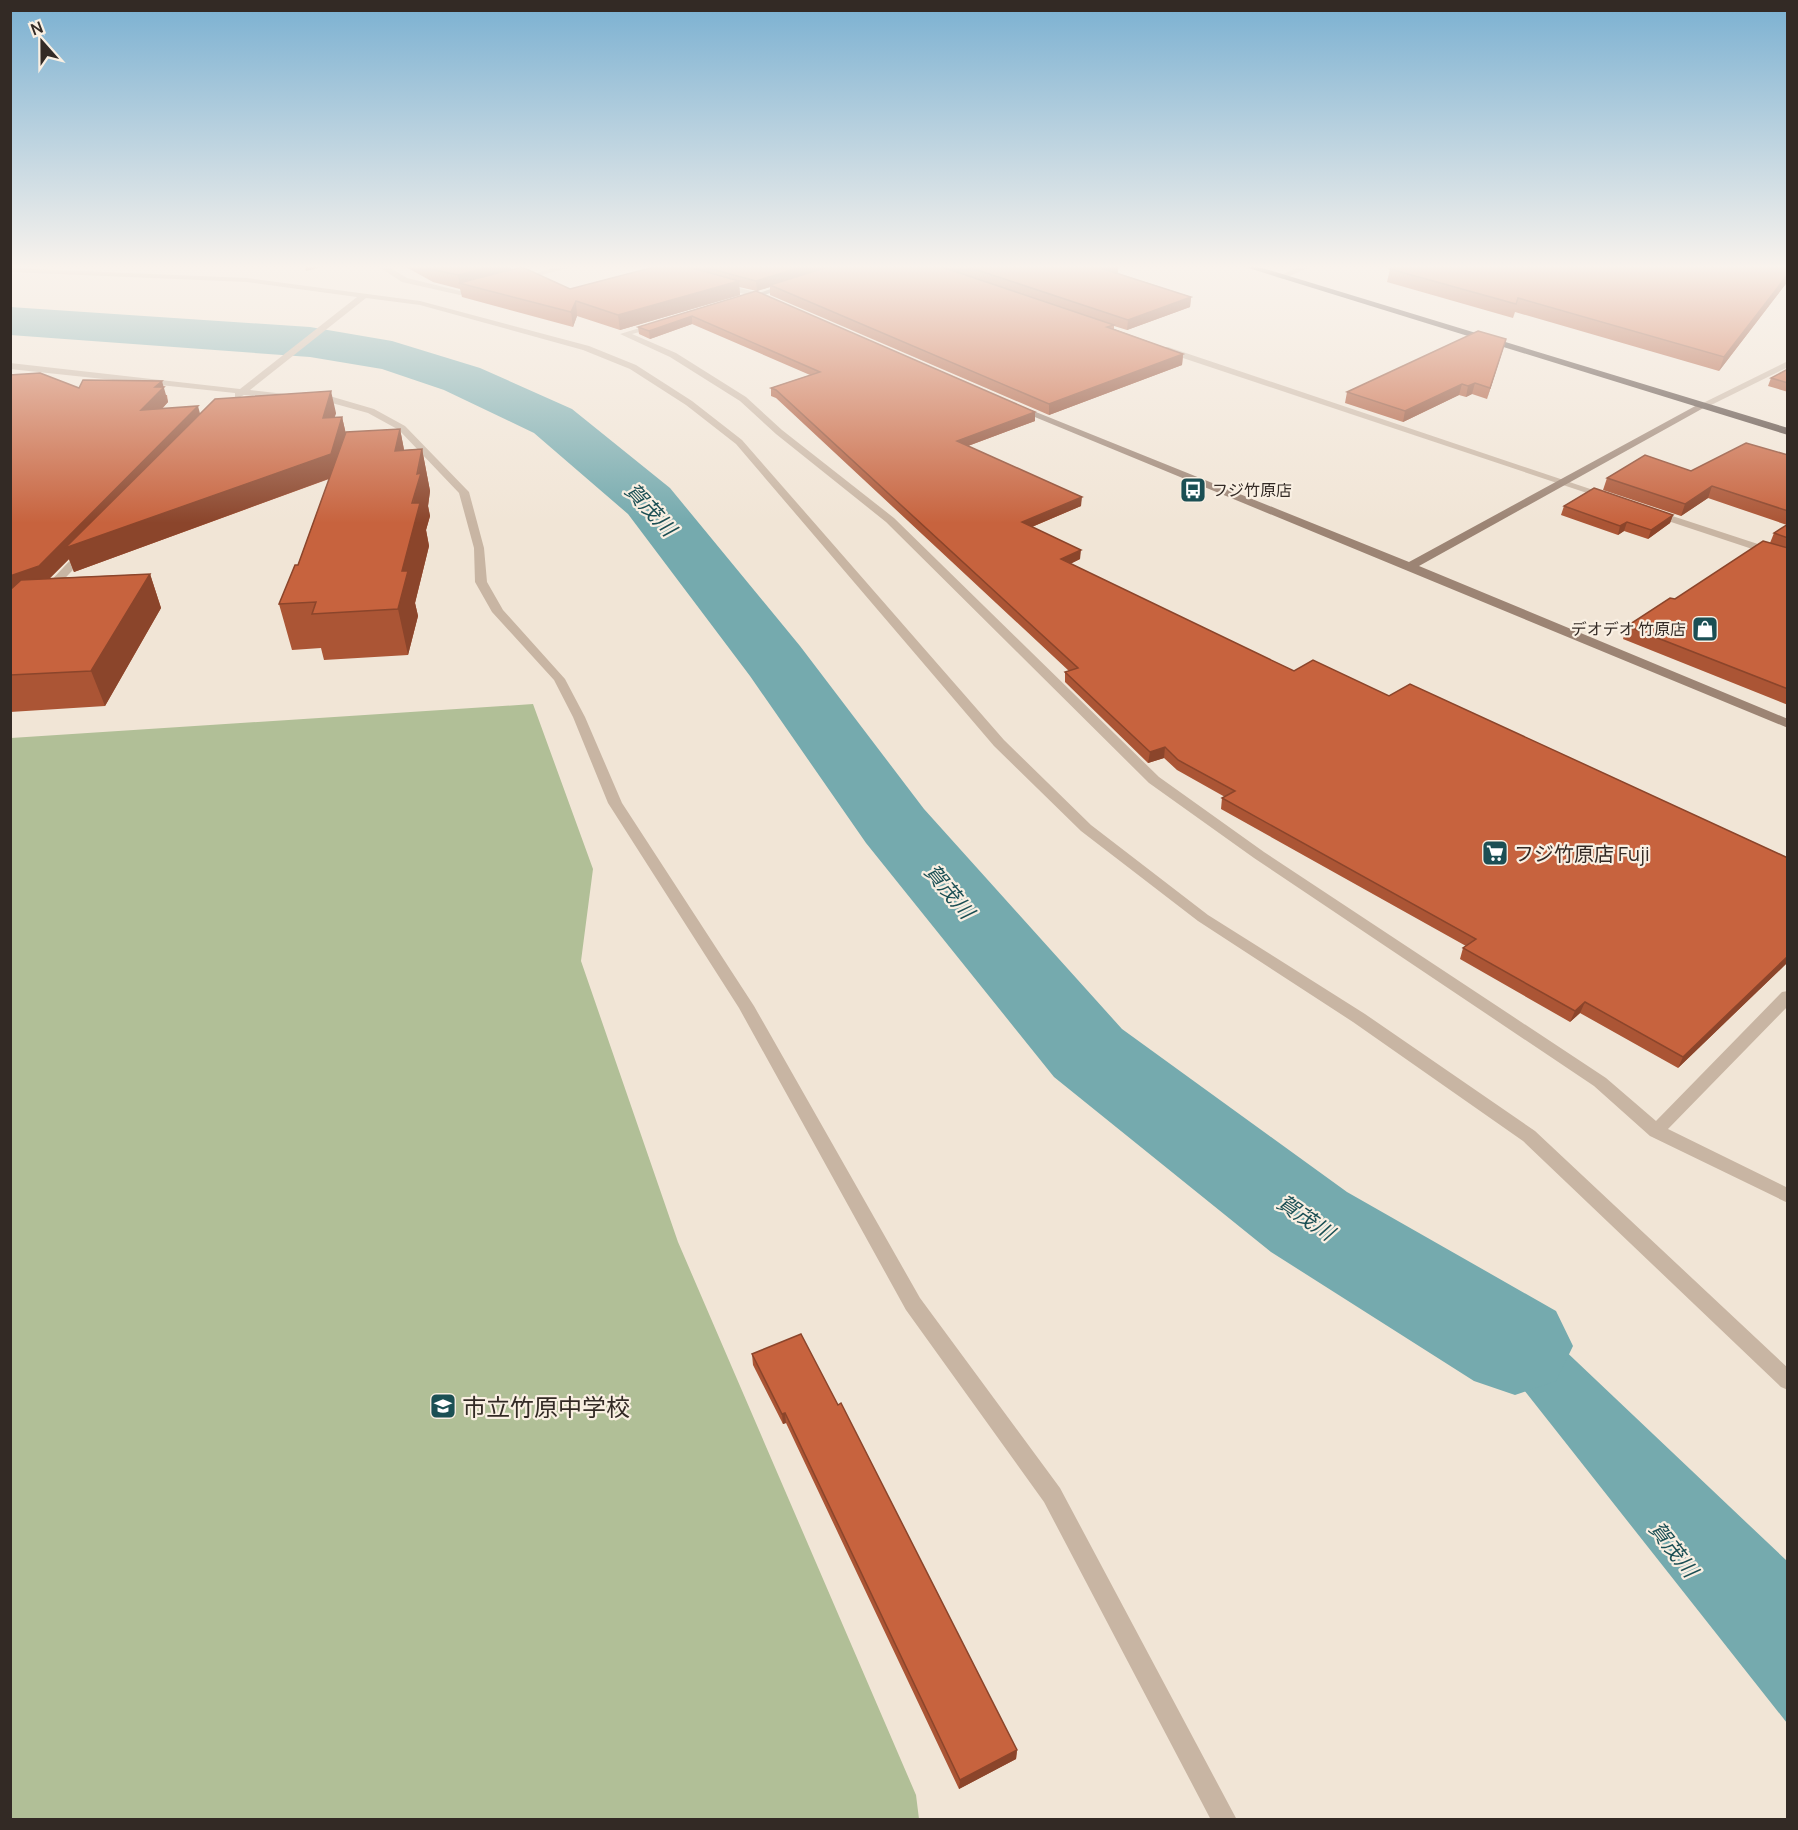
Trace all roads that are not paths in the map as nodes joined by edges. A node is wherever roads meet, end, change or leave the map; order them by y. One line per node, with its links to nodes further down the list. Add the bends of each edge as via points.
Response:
1 (293, 352): 8 (street)
2 (597, 352): 23 (street, via 633,367 739,442 999,742 1086,828 1203,918 1359,1018 1529,1136)
3 (667, 352): 21 (street, via 743,399 890,520 1154,780 1259,855 1600,1082)
4 (1175, 352): 12 (street)
5 (1527, 352): 10 (highway)
6 (1788, 363): 10 (street)
7 (10, 366): 8 (street)
8 (242, 392): 24 (street, via 333,400 370,411 402,428 464,492 479,548 481,582 498,612 559,679 615,802 746,1006 913,1304 1052,1495)
9 (1005, 402): 17 (street)
10 (1702, 406): 11 (highway); 12 (street)
11 (1788, 432)
12 (1564, 482): 13 (street); 17 (street)
13 (1620, 501)
14 (1642, 508): 16 (street)
15 (90, 546): 18 (street)
16 (1788, 558)
17 (1410, 566): 19 (street)
18 (42, 597)
19 (1788, 724)
20 (1788, 996): 21 (street)
21 (1656, 1131): 22 (street)
22 (1788, 1196)
23 (1788, 1382)
24 (1225, 1820)

